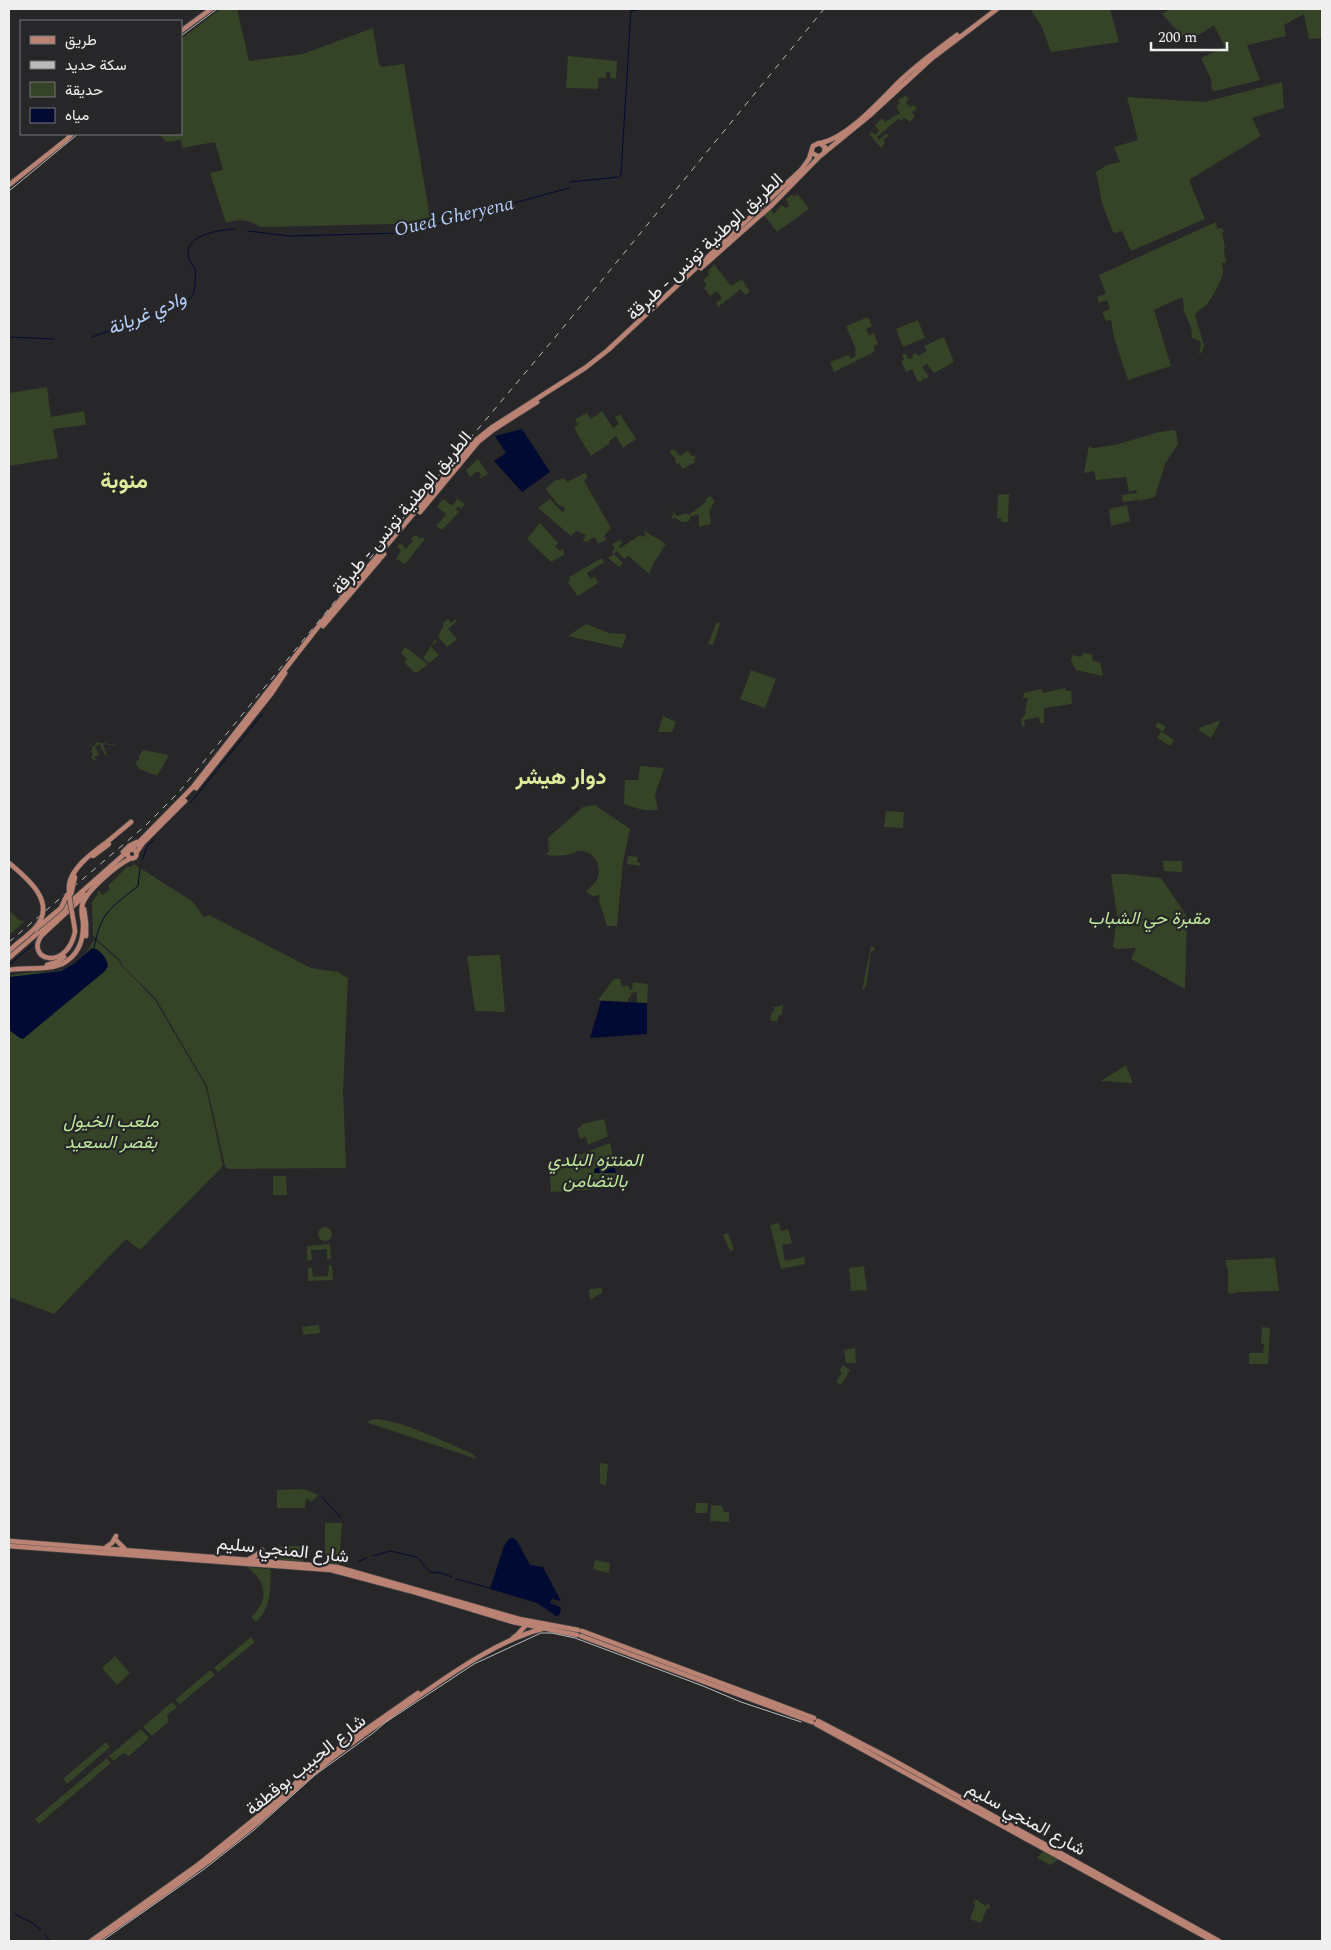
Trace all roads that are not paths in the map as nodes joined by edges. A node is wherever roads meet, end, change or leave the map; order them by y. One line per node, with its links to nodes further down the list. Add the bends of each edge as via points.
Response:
1 (206, 9): 5 (main road)
2 (211, 9): 6 (main road)
3 (992, 9): 8 (main road, via 929,56 848,130)
4 (997, 9): 10 (main road, الطريق الوطنية تونس - طبرقة, via 931,59)
5 (182, 28)
6 (182, 28)
7 (72, 135): 11 (main road)
8 (821, 144): 9 (main road, via 813,146); 10 (main road, via 825,147)
9 (812, 152): 10 (main road, via 815,156); 16 (main road, الطريق الوطنية تونس - طبرقة, via 801,170 608,350 476,440 325,618 193,787)
10 (822, 155): 13 (main road, الطريق الوطنية تونس - طبرقة, via 772,205 610,352 478,442 311,640)
11 (9, 184)
12 (236, 744): 13 (main road)
13 (227, 750): 19 (main road, الطريق الوطنية تونس - طبرقة)
14 (131, 822): 17 (main road)
15 (125, 832): 17 (main road)
16 (144, 837): 18 (main road, الطريق الوطنية تونس - طبرقة); 22 (main road, via 126,848)
17 (108, 843): 24 (main road, bridge, via 83,862); 27 (main road, bridge, via 89,860 72,883)
18 (130, 850): 19 (main road); 20 (main road, via 127,855); 22 (main road, الطريق الوطنية تونس - طبرقة)
19 (136, 853): 20 (main road, الطريق الوطنية تونس - طبرقة)
20 (131, 858): 23 (main road)
21 (9, 863): 29 (main road, bridge, via 37,890 43,908 36,926)
22 (113, 864): 26 (main road, الطريق الوطنية تونس - طبرقة)
23 (104, 878): 25 (main road); 28 (main road, via 85,903 86,935)
24 (68, 886): 27 (main road, bridge); 30 (main road, bridge, via 62,908)
25 (94, 888): 27 (main road, via 42,935 38,949 48,958 61,956); 28 (main road, via 82,906 83,934)
26 (56, 917): 30 (main road, الطريق الوطنية تونس - طبرقة); 31 (main road, via 39,934 35,947 40,957 47,961)
27 (76, 932): 31 (main road, via 72,947)
28 (79, 948): 32 (main road, via 69,959 54,967)
29 (9, 950)
30 (9, 956)
31 (64, 957): 32 (main road, via 47,965)
32 (9, 970)
33 (9, 1541): 35 (main road, شارع المنجي سليم)
34 (9, 1546): 39 (main road, شارع المنجي سليم, via 331,1570)
35 (103, 1548): 36 (main road, شارع المنجي سليم); 36 (main road, via 116,1538)
36 (126, 1550): 37 (main road, شارع المنجي سليم)
37 (247, 1559): 38 (main road, شارع المنجي سليم); 38 (main road, via 262,1549)
38 (272, 1562): 40 (main road, شارع المنجي سليم, via 352,1570)
39 (513, 1622): 40 (main road, شارع المنجي سليم); 43 (main road, via 518,1629)
40 (527, 1623): 41 (main road, شارع المنجي سليم); 42 (main road, شارع المنجي سليم); 43 (main road, شارع الحبيب بوقطفة)
41 (545, 1629): 42 (main road, شارع المنجي سليم); 43 (main road, شارع الحبيب بوقطفة)
42 (579, 1633): 44 (main road, شارع المنجي سليم)
43 (517, 1637): 45 (main road, شارع الحبيب بوقطفة, via 481,1652 375,1722 318,1763 199,1864); 46 (main road, شارع الحبيب بوقطفة, via 452,1673 377,1725 321,1767 202,1867)
44 (815, 1721): 47 (main road, شارع المنجي سليم); 48 (main road, شارع المنجي سليم)
45 (91, 1941)
46 (96, 1941)
47 (1213, 1941)
48 (1219, 1941)

